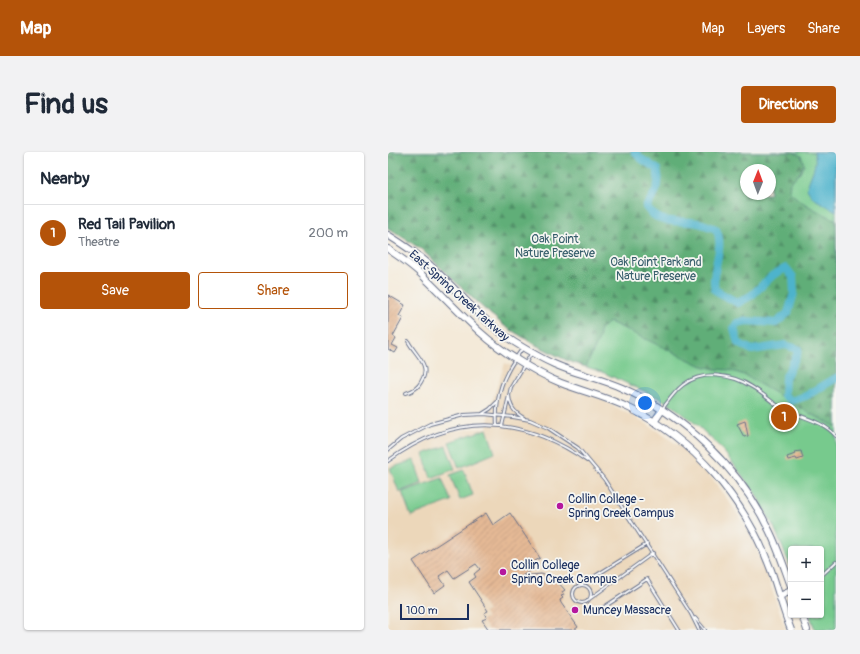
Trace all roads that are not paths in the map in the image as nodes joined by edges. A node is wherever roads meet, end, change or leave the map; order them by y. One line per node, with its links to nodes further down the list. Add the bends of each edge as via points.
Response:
1 (388, 235): 4 (main road, East Spring Creek Parkway, via 423,260 499,331)
2 (388, 249): 6 (main road, East Spring Creek Parkway, via 426,278 495,345)
3 (408, 341): 8 (lane, via 425,366 425,373 418,387)
4 (523, 347): 5 (main road, East Spring Creek Parkway); 6 (lane)
5 (532, 353): 7 (lane); 11 (main road, East Spring Creek Parkway, via 560,367 624,389)
6 (515, 358): 7 (main road, East Spring Creek Parkway); 10 (lane, via 502,383)
7 (524, 364): 9 (lane); 16 (main road, East Spring Creek Parkway, via 561,382 608,398)
8 (406, 393)
9 (509, 394): 14 (lane); 15 (lane, via 513,410)
10 (497, 401): 12 (lane, via 490,410); 13 (lane)
11 (662, 410): 16 (main road); 19 (lane, via 681,386 689,381 701,376 720,375 748,385 785,410 823,425); 27 (main road, East Spring Creek Parkway, via 703,441 744,487 769,529)
12 (481, 415): 13 (lane); 20 (lane, via 464,415 430,424 401,439)
13 (496, 415): 14 (lane); 17 (lane)
14 (504, 416): 15 (lane); 18 (lane)
15 (527, 420): 22 (lane, via 562,437 578,448)
16 (654, 422): 30 (main road, East Spring Creek Parkway, via 707,465 738,503 771,569)
17 (497, 426): 18 (lane); 21 (lane, via 475,425 434,434)
18 (502, 426): 22 (lane, via 545,437)
19 (836, 436)
20 (388, 450)
21 (388, 461)
22 (590, 463): 23 (lane, via 604,478)
23 (647, 544): 24 (lane); 28 (lane)
24 (653, 554): 31 (lane); 33 (lane)
25 (836, 562): 26 (lane)
26 (824, 573)
27 (789, 582)
28 (579, 586): 31 (lane, via 589,589); 31 (lane, via 574,589 574,598 578,602)
29 (788, 593): 30 (main road)
30 (780, 596): 38 (main road, East Spring Creek Parkway)
31 (588, 600)
32 (595, 613): 35 (lane, via 647,579)
33 (691, 614): 36 (lane); 37 (lane)
34 (803, 618): 39 (main road)
35 (679, 630)
36 (699, 630)
37 (705, 630)
38 (791, 630)
39 (807, 630)

